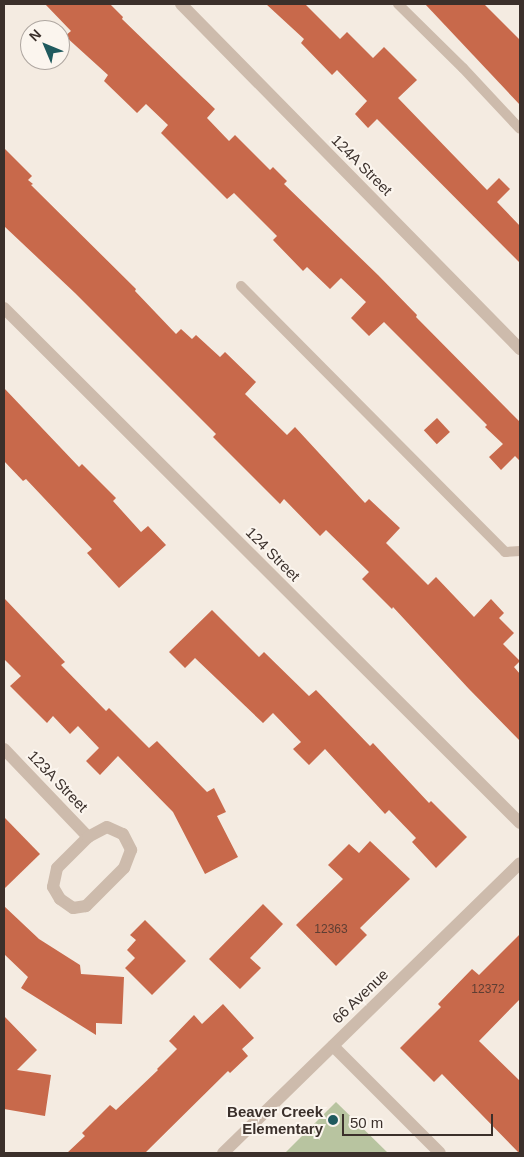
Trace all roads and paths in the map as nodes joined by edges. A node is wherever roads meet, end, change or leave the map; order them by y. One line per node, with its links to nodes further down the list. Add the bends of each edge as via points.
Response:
1 (181, 4): 6 (street, 124A Street)
2 (398, 4): 3 (lane)
3 (520, 129)
4 (241, 286): 7 (lane, via 506,552)
5 (4, 308): 9 (street, 124 Street)
6 (520, 349)
7 (520, 551)
8 (4, 749): 10 (street, 123A Street)
9 (520, 823)
10 (88, 837): 10 (street, via 57,868 52,887 60,899 73,908 86,906 124,868 131,850 123,834 107,827)
11 (520, 863): 12 (street, 66 Avenue)
12 (333, 1046): 13 (street, 66 Avenue); 14 (street)
13 (223, 1153)
14 (440, 1153)

